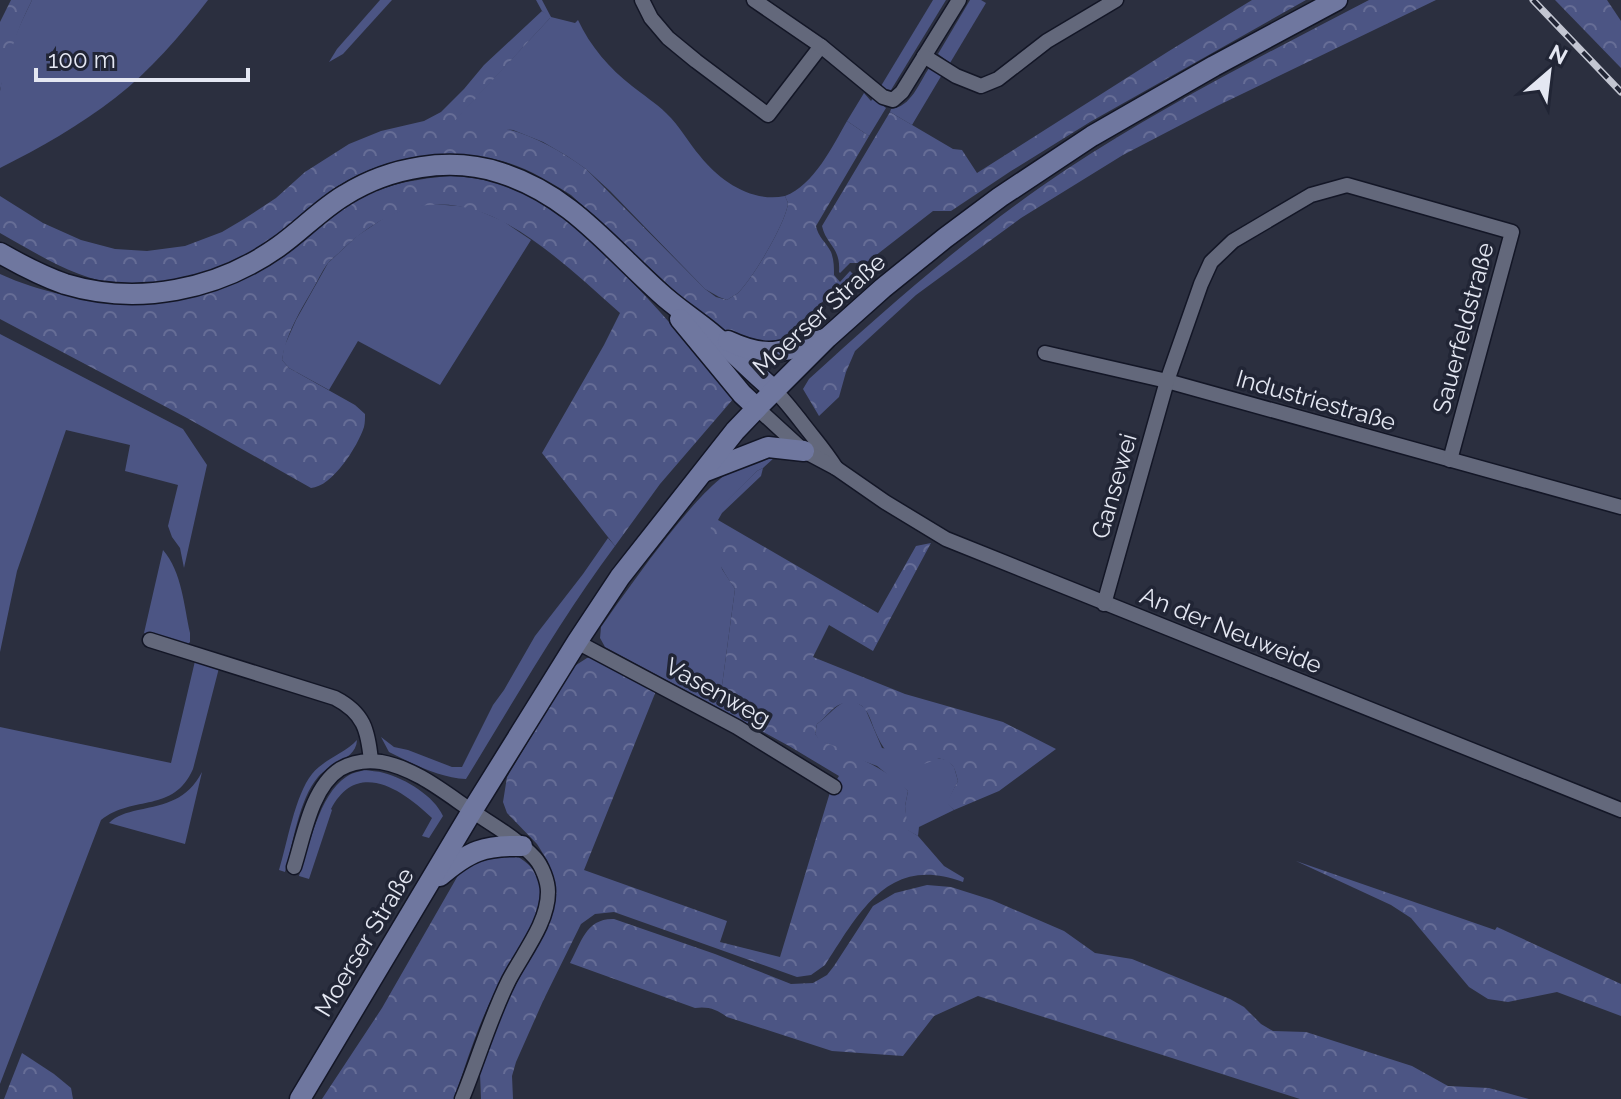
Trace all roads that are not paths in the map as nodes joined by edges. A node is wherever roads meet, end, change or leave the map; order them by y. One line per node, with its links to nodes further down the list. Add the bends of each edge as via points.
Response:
1 (642, 0): 6 (street, via 668,38 768,115)
2 (754, 0): 6 (street)
3 (959, 0): 7 (street)
4 (1116, 0): 7 (street, via 981,86)
5 (1337, 0): 11 (main road, Moerser Straße, via 1042,168 945,238)
6 (821, 46): 7 (street, via 893,100)
7 (924, 56)
8 (0, 253): 9 (main road, via 66,284 91,289 185,289 252,263 343,195 377,177 424,167 473,166 523,181 571,209)
9 (660, 294): 10 (main road); 15 (main road)
10 (713, 334): 11 (main road, via 750,351 772,353); 14 (main road)
11 (827, 338): 14 (main road, Moerser Straße)
12 (1045, 353): 13 (street, Industriestraße)
13 (1167, 381): 17 (street, Industriestraße); 17 (street, Sauerfeldstraße, via 1211,262 1233,241 1311,195 1347,185 1512,232); 21 (street, Gansewei)
14 (774, 390): 15 (main road, Moerser Straße); 18 (street, An der Neuweide)
15 (757, 408): 16 (street, An der Neuweide); 19 (main road, Moerser Straße)
16 (804, 451): 18 (street, An der Neuweide); 19 (main road, via 768,447)
17 (1450, 460): 20 (street, Industriestraße)
18 (836, 468): 21 (street, An der Neuweide, via 946,539)
19 (703, 472): 23 (main road, Moerser Straße, via 620,577)
20 (1621, 507)
21 (1104, 604): 26 (street, An der Neuweide)
22 (150, 640): 24 (street, via 348,705 364,727)
23 (577, 642): 25 (street, Vasenweg, via 737,727); 27 (main road, Moerser Straße)
24 (371, 761): 27 (street, via 415,774); 29 (street, via 339,770 320,790)
25 (834, 787)
26 (1621, 810)
27 (472, 811): 28 (street); 30 (main road, Moerser Straße)
28 (522, 846): 30 (main road, via 481,849); 31 (street, via 538,860 548,893 540,925 509,981)
29 (294, 867)
30 (428, 886): 32 (main road, Moerser Straße)
31 (475, 1067): 33 (street); 34 (street)
32 (300, 1099)
33 (462, 1099)
34 (475, 1099)

